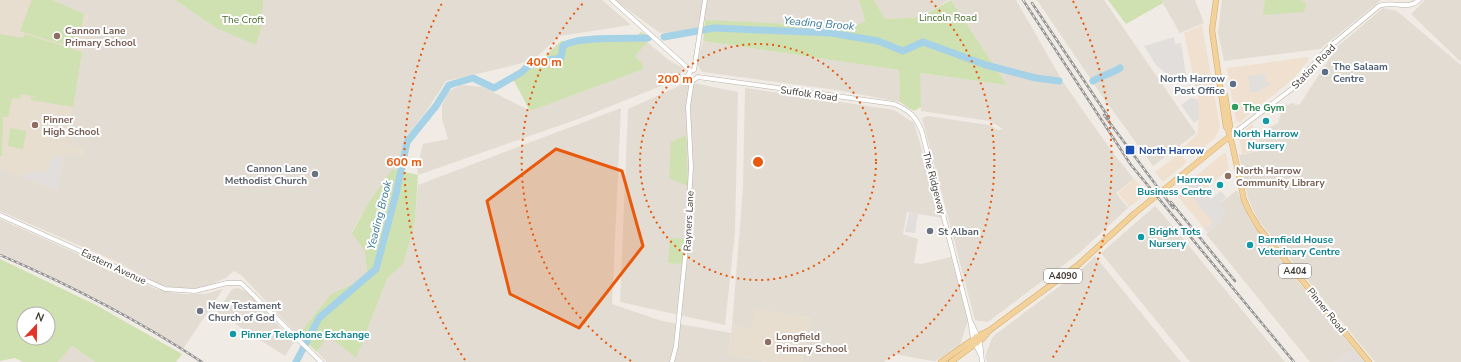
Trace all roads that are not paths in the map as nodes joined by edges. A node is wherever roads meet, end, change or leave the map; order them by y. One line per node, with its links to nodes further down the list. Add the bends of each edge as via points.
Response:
1 (612, 0): 6 (street)
2 (705, 0): 5 (street, Rayners Lane)
3 (1216, 0): 11 (main road, Pinner Road / A404, via 1212,30 1226,127)
4 (1419, 0): 11 (street, Station Road, via 1404,6 1379,6 1327,49 1293,88)
5 (696, 60): 6 (street); 7 (street, Rayners Lane)
6 (685, 64): 7 (street)
7 (692, 70): 8 (street, via 698,72); 9 (street, Rayners Lane, via 688,75)
8 (698, 76): 9 (street); 10 (street, Suffolk Road, via 894,104 907,110)
9 (692, 80): 15 (street, Rayners Lane, via 688,107 691,167 686,252)
10 (915, 118): 13 (street, The Ridgeway, via 922,132)
11 (1230, 136): 13 (main road, Station Road / A4090, via 1131,216 1078,265); 19 (main road, Pinner Road / A404, via 1240,189 1259,228)
12 (0, 215): 14 (street, Eastern Avenue, via 165,289 195,291 232,282 243,284)
13 (976, 340): 16 (main road, A4090); 17 (main road, A4090); 18 (street, The Ridgeway)
14 (321, 362)
15 (672, 362)
16 (941, 362)
17 (951, 362)
18 (982, 362)
19 (1369, 362)

